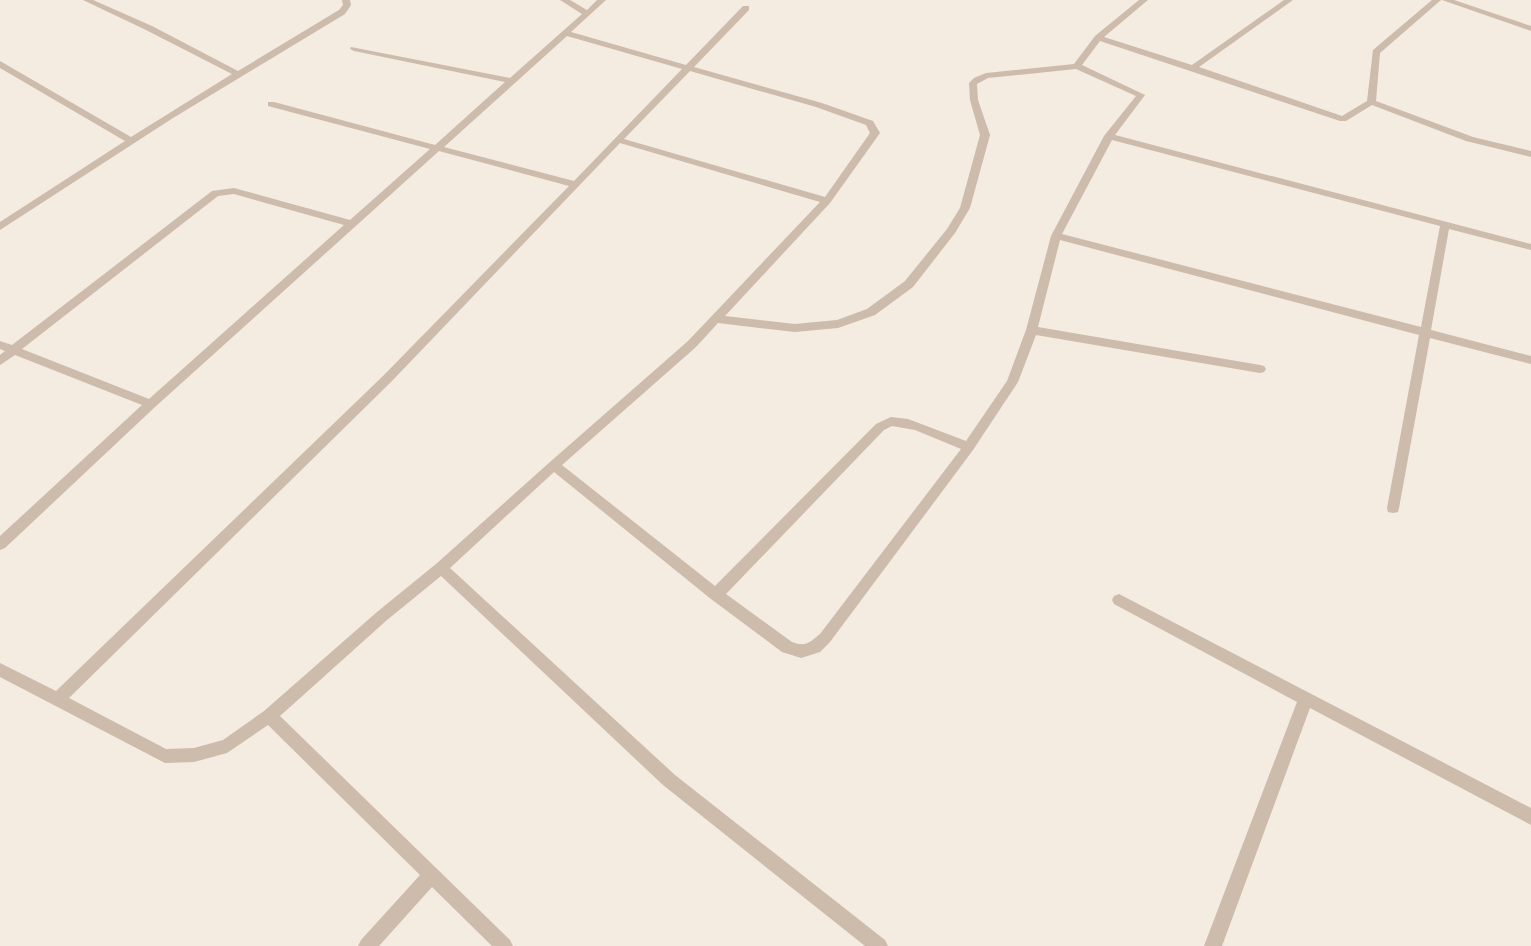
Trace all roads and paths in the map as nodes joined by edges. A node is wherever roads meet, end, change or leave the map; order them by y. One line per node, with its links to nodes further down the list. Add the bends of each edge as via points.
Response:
1 (87, 0): 19 (street)
2 (346, 0): 19 (street, via 347,6 342,12)
3 (564, 0): 10 (street)
4 (602, 0): 10 (street)
5 (1144, 0): 13 (street)
6 (1289, 0): 18 (street)
7 (1437, 0): 21 (street, via 1376,52)
8 (1446, 0): 11 (street)
9 (746, 8): 17 (street)
10 (587, 13): 12 (street)
11 (1531, 29)
12 (567, 33): 17 (street); 20 (street)
13 (1098, 38): 16 (street); 18 (street)
14 (354, 49): 20 (street)
15 (0, 64): 25 (street)
16 (1077, 66): 23 (street, via 1141,95); 35 (street, via 986,76 973,84 984,135 965,208 909,284 871,312 838,324 795,328)
17 (688, 67): 24 (street); 29 (street, via 870,123 875,133)
18 (1193, 68): 21 (street, via 1343,119)
19 (238, 74): 25 (street)
20 (513, 81): 26 (street)
21 (1371, 102): 27 (street, via 1507,150)
22 (271, 104): 26 (street)
23 (1109, 136): 32 (street); 33 (street)
24 (618, 140): 28 (street); 29 (street)
25 (132, 141): 30 (street)
26 (436, 149): 28 (street); 31 (street)
27 (1531, 154)
28 (576, 185): 53 (street, via 387,379)
29 (827, 201): 35 (street)
30 (2, 224)
31 (352, 224): 39 (street, via 234,192 215,193); 43 (street)
32 (1445, 225): 34 (street); 37 (street)
33 (1056, 236): 36 (street); 37 (street)
34 (1531, 248)
35 (716, 319): 45 (street)
36 (1032, 330): 42 (street); 44 (street, via 1012,382)
37 (1425, 333): 41 (street); 46 (street)
38 (0, 345): 39 (street)
39 (12, 350): 40 (street); 43 (street)
40 (0, 360)
41 (1531, 360)
42 (1260, 369)
43 (151, 404): 47 (street)
44 (969, 448): 49 (street, via 916,426 891,422 880,427); 49 (street, via 815,647 801,652 787,646)
45 (554, 466): 48 (street); 49 (street)
46 (1393, 508)
47 (0, 544)
48 (441, 568): 54 (street); 59 (street, via 670,780)
49 (716, 595)
50 (1119, 600): 52 (street)
51 (0, 670): 53 (street)
52 (1306, 698): 55 (street); 60 (street)
53 (57, 700): 54 (street, via 165,756 194,755 227,746)
54 (269, 716): 56 (street)
55 (1531, 817)
56 (432, 876): 57 (street); 58 (street)
57 (367, 946)
58 (504, 946)
59 (879, 946)
60 (1213, 946)

